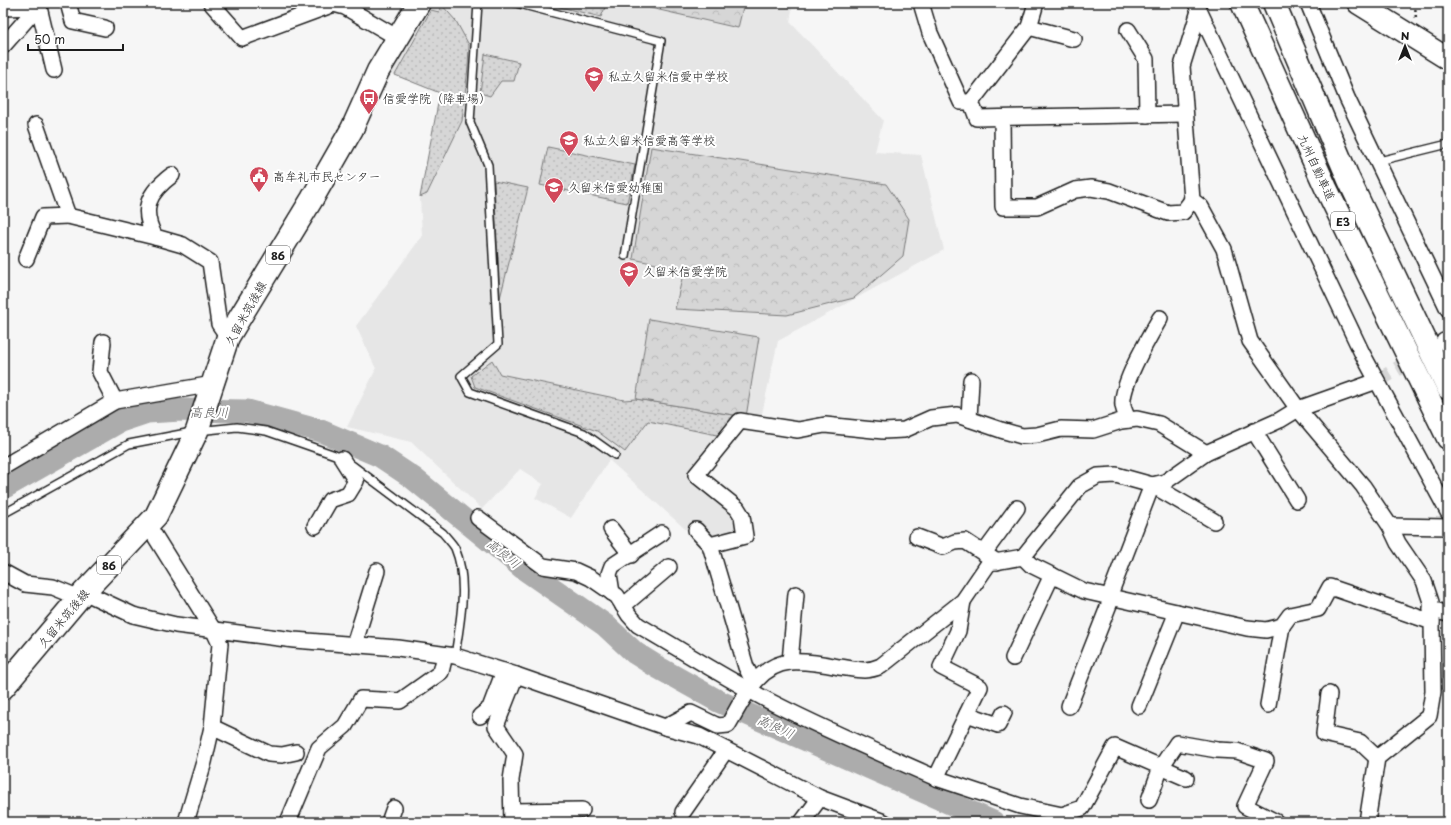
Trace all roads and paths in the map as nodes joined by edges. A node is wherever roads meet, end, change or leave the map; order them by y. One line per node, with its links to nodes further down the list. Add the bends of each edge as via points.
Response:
1 (68, 3): 16 (street, via 73,21)
2 (212, 3): 18 (street, via 242,38 334,4 345,7)
3 (419, 3): 18 (main road, 久留米筑後線 / 86)
4 (478, 3): 52 (lane, via 470,122 488,165 498,344 461,376 470,392 584,433)
5 (516, 3): 34 (lane, via 661,41)
6 (921, 3): 23 (street, via 930,33 961,102)
7 (1036, 3): 15 (street)
8 (1242, 3): 50 (main road, 九州自動車道 / E3, via 1326,188)
9 (1274, 3): 43 (main road, 九州自動車道 / E3, via 1349,180)
10 (1308, 3): 29 (street, via 1347,98)
11 (1358, 3): 21 (main road)
12 (39, 4): 14 (street); 20 (street); 22 (street)
13 (1197, 7): 24 (street, via 1182,66); 41 (street)
14 (3, 8)
15 (1029, 27): 19 (street); 23 (street)
16 (105, 28)
17 (1128, 30): 25 (street, via 1146,59)
18 (398, 38): 38 (main road, 久留米筑後線 / 86, via 378,71 352,129)
19 (1074, 39)
20 (3, 46)
21 (1448, 59)
22 (54, 70)
23 (971, 102): 26 (street, via 977,118)
24 (1185, 114): 25 (street); 31 (street)
25 (1147, 115): 26 (street)
26 (1002, 118): 31 (street, via 1003,207 1037,207 1075,190 1091,188 1109,191 1168,213 1183,212)
27 (36, 125): 32 (street)
28 (1448, 144): 29 (lane)
29 (1379, 161): 36 (street)
30 (172, 175): 33 (street, via 150,198 147,209 148,224)
31 (1192, 200): 45 (street, via 1201,207 1224,248 1250,341)
32 (68, 216): 33 (street); 35 (street, via 43,217)
33 (155, 237): 38 (street, via 184,245 210,262 219,324)
34 (625, 256)
35 (26, 259)
36 (1448, 309)
37 (1160, 318): 47 (street, via 1134,367 1124,393 1123,406)
38 (228, 337): 42 (main road, 久留米筑後線 / 86)
39 (103, 342): 44 (street, via 100,372)
40 (971, 380): 46 (street)
41 (1377, 381): 45 (street); 58 (street)
42 (213, 384): 44 (street); 48 (main road, 久留米筑後線 / 86)
43 (1448, 388)
44 (115, 401): 54 (street)
45 (1298, 409): 49 (street); 64 (street, via 1363,486)
46 (969, 419): 47 (street, via 1022,436 1061,429 1093,430); 70 (street, via 957,415 931,418 904,430 883,431 825,425 798,430 740,421 696,475 737,508 742,516 745,536)
47 (1128, 420): 51 (street, via 1137,419 1159,424)
48 (198, 428): 53 (lane, via 266,431 299,441); 59 (lane, via 129,444); 62 (main road, 久留米筑後線 / 86, via 156,516)
49 (1254, 431): 51 (street); 56 (street)
50 (1448, 438)
51 (1206, 453): 55 (street, via 1165,482)
52 (615, 455)
53 (342, 459): 63 (street, via 356,481 348,494 330,500); 91 (lane, via 443,533 454,547 462,578 462,610)
54 (3, 467)
55 (1152, 485): 61 (street); 73 (street, via 1116,475 1098,476 1080,486); 82 (street)
56 (1297, 500)
57 (1017, 508): 71 (street)
58 (1448, 512)
59 (3, 514)
60 (478, 518): 79 (street, via 543,566 576,571)
61 (1214, 521)
62 (148, 524): 81 (main road, 久留米筑後線 / 86); 89 (street)
63 (315, 526)
64 (1390, 526): 65 (street); 87 (street, via 1398,543 1424,581)
65 (1448, 527)
66 (611, 529): 72 (street)
67 (696, 530): 70 (street)
68 (662, 533): 72 (street)
69 (917, 537): 71 (street, via 943,547 955,542 965,542)
70 (710, 546): 96 (street, via 746,667)
71 (984, 553): 74 (street)
72 (631, 555): 79 (street, via 612,566 609,574)
73 (1023, 557): 74 (street); 78 (street, via 1031,565)
74 (997, 562): 83 (street, via 989,563)
75 (669, 567): 84 (street)
76 (377, 571): 90 (street)
77 (3, 572): 81 (street, via 25,584 53,587)
78 (1052, 575): 82 (street, via 1084,591); 92 (street)
79 (612, 593): 84 (street)
80 (796, 594): 93 (street)
81 (82, 595): 89 (street, via 133,616); 95 (main road, 久留米筑後線 / 86)
82 (1111, 597): 85 (street); 99 (street)
83 (963, 601): 93 (street, via 881,666 869,671); 102 (street, via 958,631 941,667 980,687)
84 (623, 606): 96 (street, via 638,625)
85 (1177, 612): 88 (street, via 1247,628 1266,630); 100 (street)
86 (1448, 614): 87 (street)
87 (1432, 616): 88 (street, via 1330,586 1318,609 1290,615); 108 (street, via 1433,692 1429,716)
88 (1282, 626): 98 (street)
89 (214, 630): 90 (street); 104 (street, via 220,644)
90 (354, 645): 91 (street, via 398,648)
91 (450, 656): 94 (street); 120 (street, via 440,672 400,701 362,699 345,726 319,748)
92 (1013, 658)
93 (790, 662): 96 (street, via 767,670)
94 (510, 673): 103 (street, via 490,708); 105 (street); 117 (street, via 496,726 516,754 511,780)
95 (3, 688)
96 (750, 689): 105 (street, via 728,725 718,726 691,713); 110 (street, via 775,704)
97 (1329, 694): 108 (street, via 1324,734 1360,742)
98 (1268, 705)
99 (1070, 706)
100 (1139, 706)
101 (1004, 713): 102 (street, via 998,725)
102 (967, 714): 110 (street)
103 (480, 716)
104 (212, 726): 107 (street, via 269,754); 119 (street)
105 (665, 727): 106 (street, via 699,736)
106 (726, 750): 112 (street); 116 (street)
107 (296, 752)
108 (1377, 758): 125 (street)
109 (1161, 767): 110 (street, via 1116,747 1082,808 1062,815 1020,806); 111 (street); 113 (street); 124 (street, via 1177,743 1237,751 1266,761 1245,806)
110 (936, 778)
111 (1186, 778)
112 (820, 798): 118 (street); 122 (street)
113 (1148, 800)
114 (394, 808): 121 (street)
115 (582, 810): 117 (street)
116 (683, 812)
117 (512, 817)
118 (863, 818): 123 (street)
119 (186, 822)
120 (288, 822)
121 (389, 822)
122 (802, 822)
123 (884, 822)
124 (1276, 822)
125 (1367, 822)

